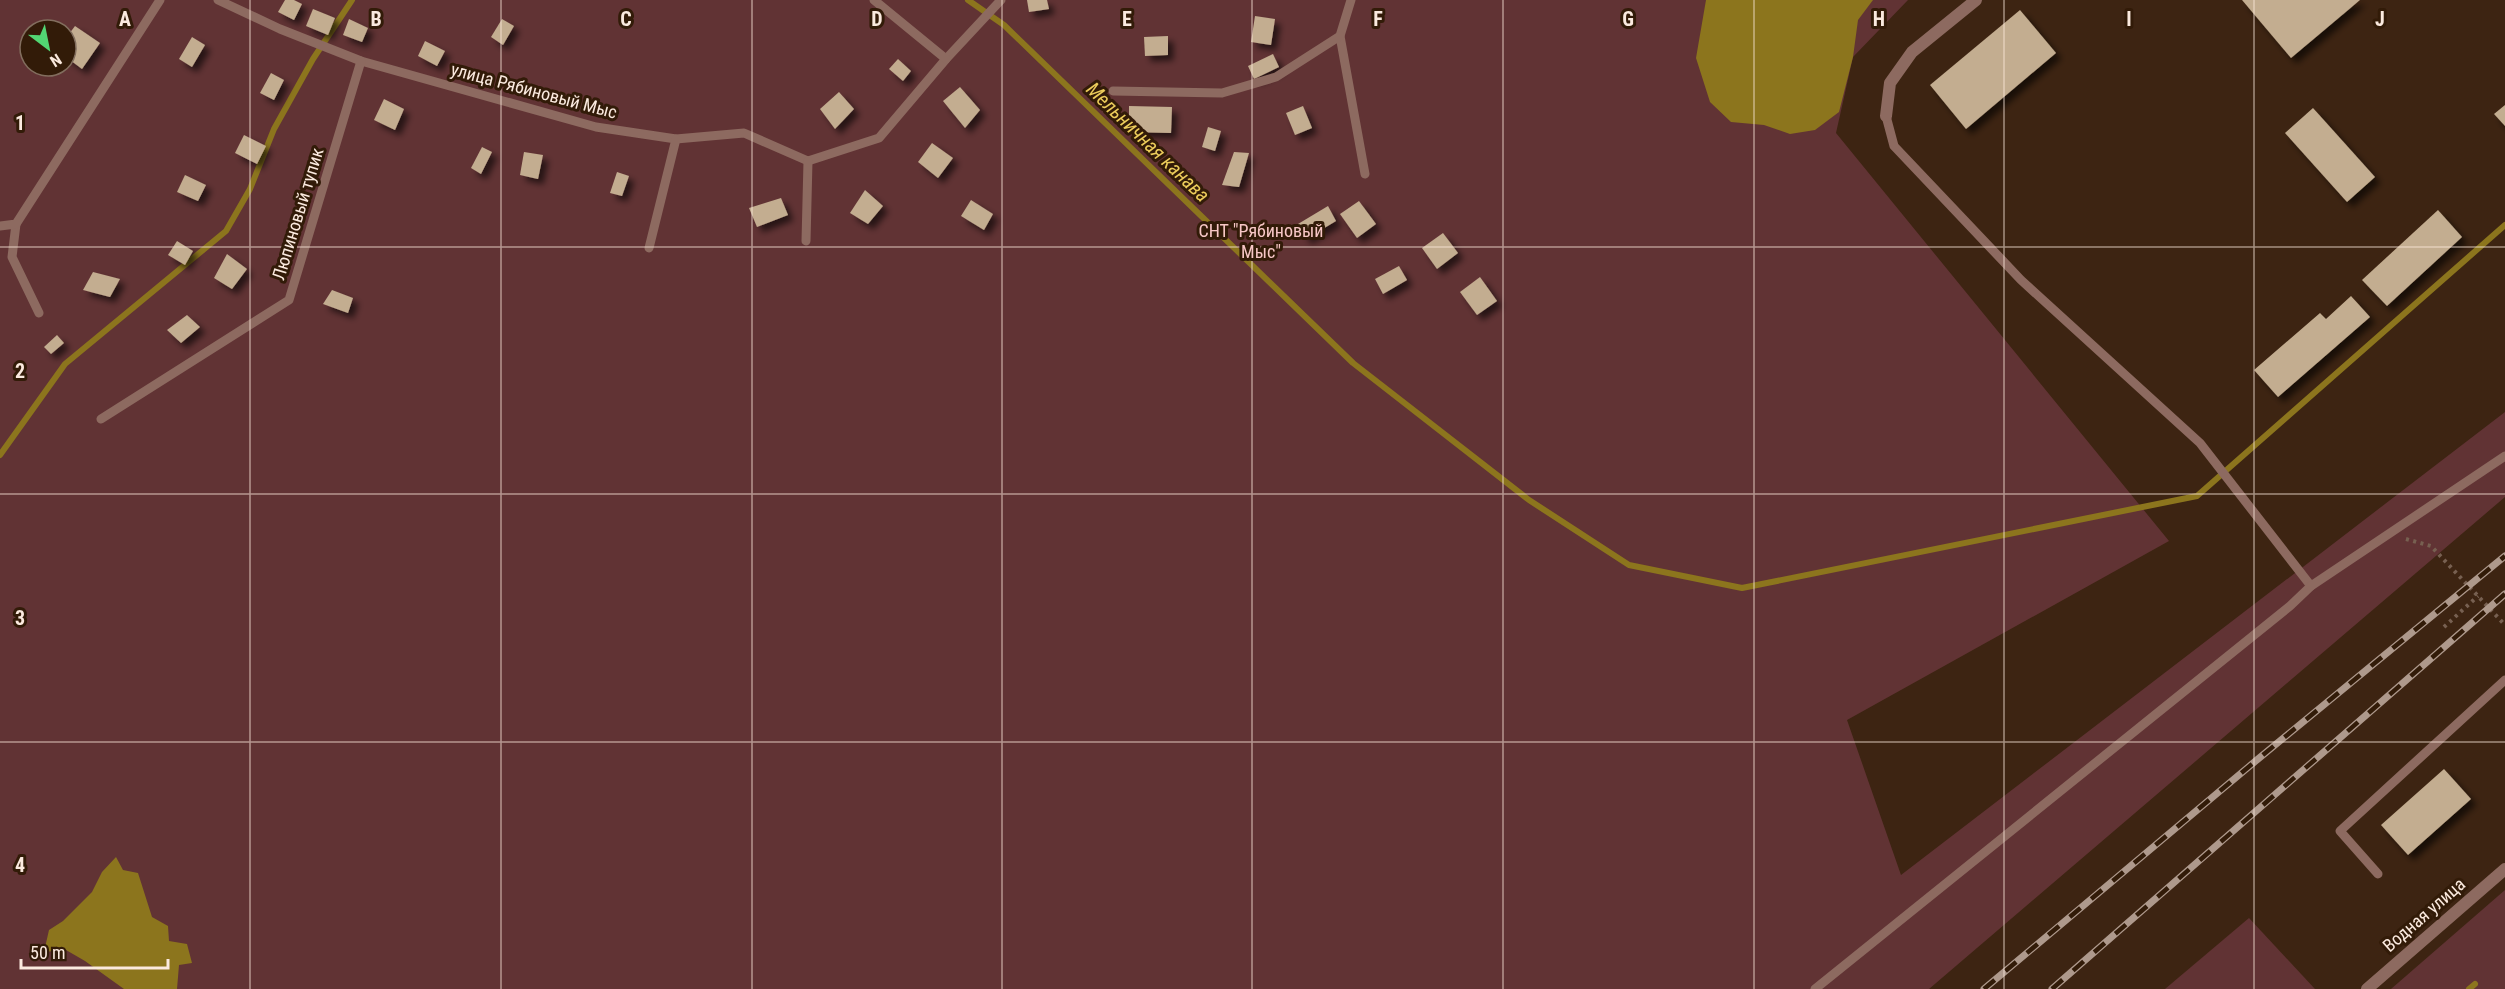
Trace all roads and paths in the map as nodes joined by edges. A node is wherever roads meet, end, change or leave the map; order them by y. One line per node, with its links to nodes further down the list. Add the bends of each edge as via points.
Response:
1 (160, 0): 15 (lane)
2 (218, 0): 9 (lane, улица Рябиновый Мыс)
3 (874, 0): 8 (lane)
4 (1001, 0): 8 (lane)
5 (1351, 0): 7 (lane)
6 (1976, 0): 11 (street, via 1912,52 1890,83)
7 (1340, 36): 10 (lane, via 1276,77 1222,93); 14 (lane)
8 (946, 59): 13 (lane, via 879,138)
9 (362, 62): 12 (lane, улица Рябиновый Мыс, via 596,127); 20 (lane, Люпиновый тупик, via 289,300)
10 (1113, 91)
11 (1886, 116): 23 (lane, via 1894,146 2021,280 2200,443)
12 (676, 139): 13 (lane, улица Рябиновый Мыс, via 744,133); 18 (lane)
13 (808, 161): 17 (lane)
14 (1365, 174)
15 (16, 224): 16 (lane); 19 (lane, via 12,257)
16 (0, 226)
17 (806, 241)
18 (649, 248)
19 (39, 313)
20 (101, 419)
21 (2505, 456): 23 (lane)
22 (2402, 538): 24 (path, via 2431,546)
23 (2311, 586): 30 (lane)
24 (2478, 596): 25 (path); 26 (path)
25 (2505, 625)
26 (2444, 627)
27 (2505, 680): 29 (lane, via 2340,831)
28 (2505, 869): 31 (street, Водная улица)
29 (2378, 874)
30 (1815, 989)
31 (2367, 989)

